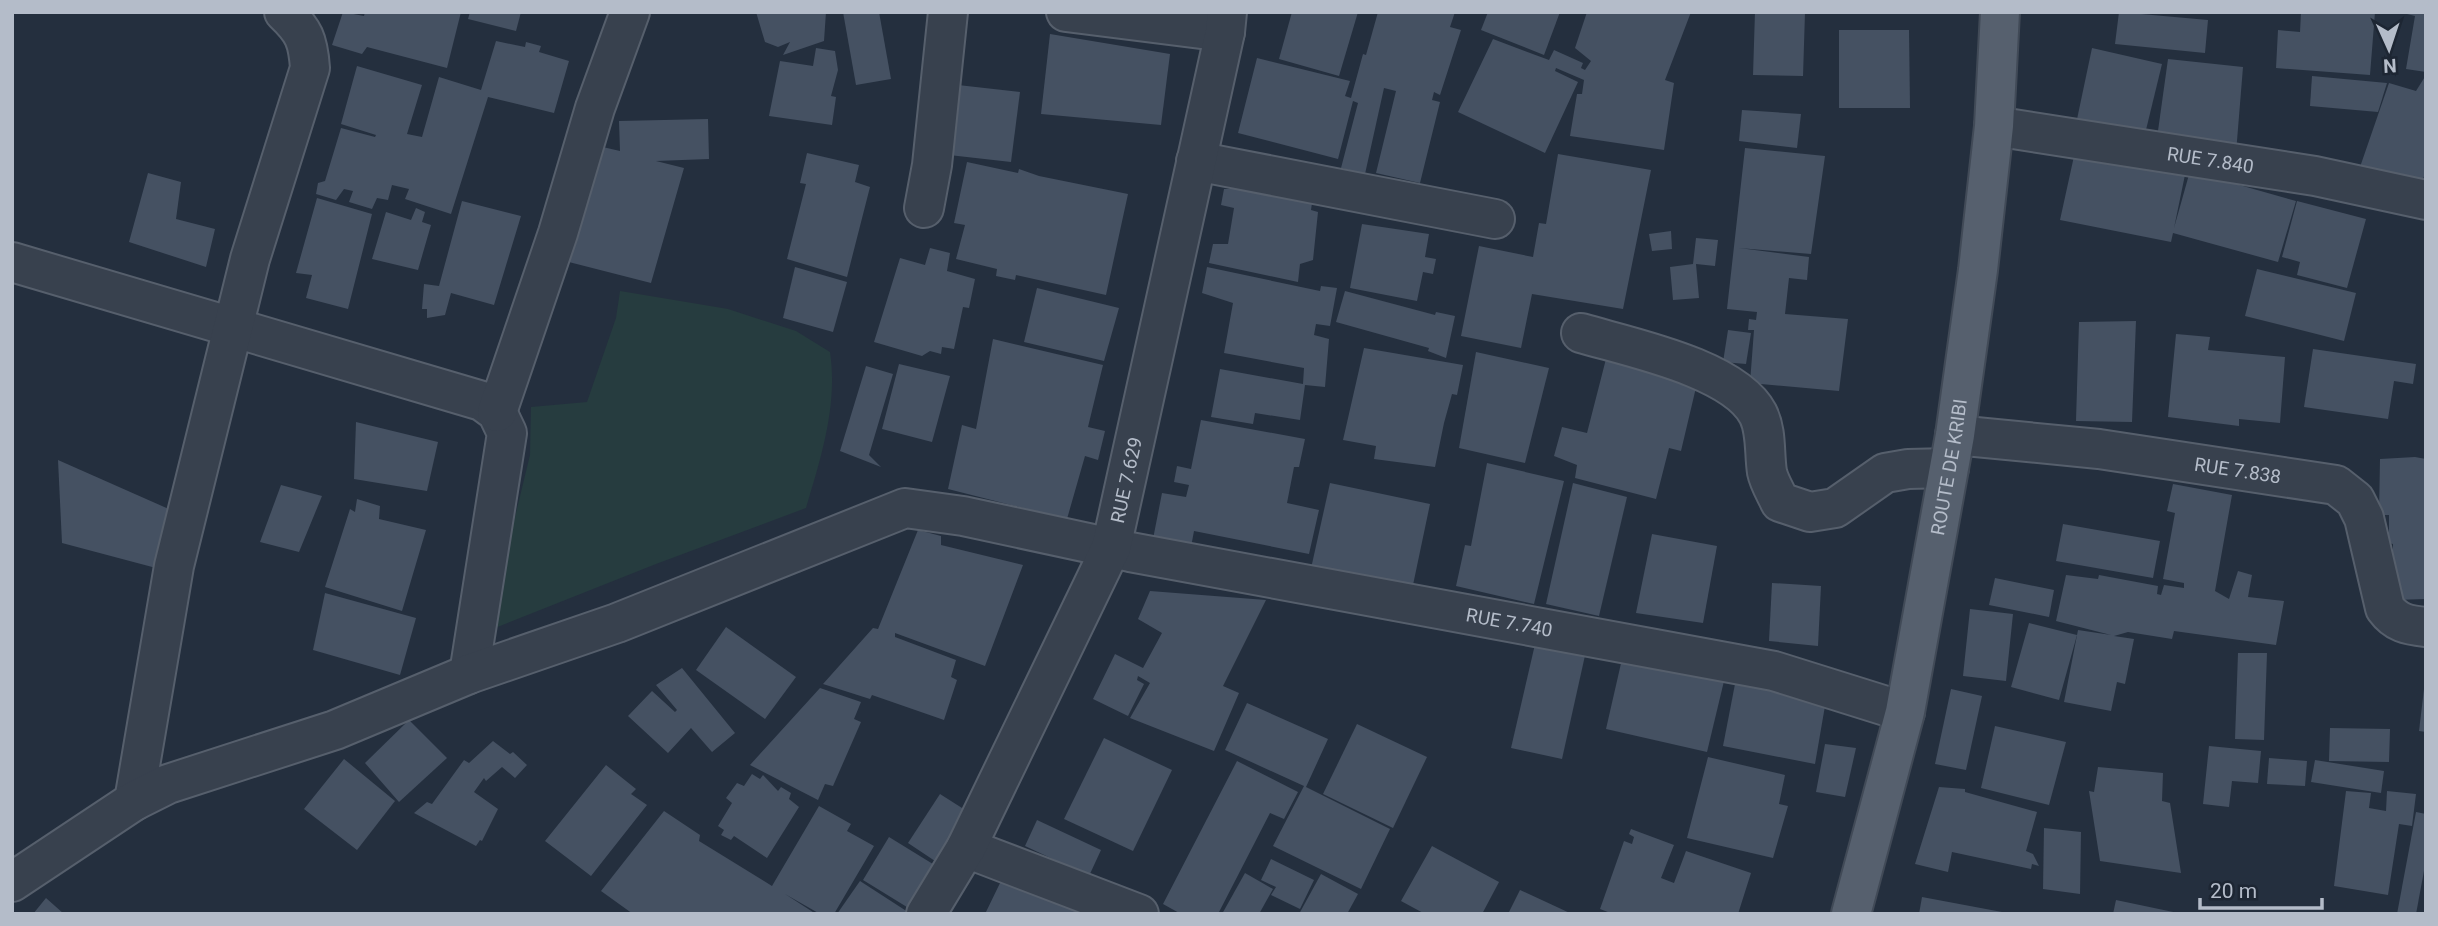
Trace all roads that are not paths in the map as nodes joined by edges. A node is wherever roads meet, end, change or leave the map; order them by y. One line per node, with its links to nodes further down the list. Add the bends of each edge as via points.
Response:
1 (284, 12): 13 (street, via 301,28 310,68)
2 (630, 12): 15 (street)
3 (948, 12): 10 (street)
4 (1066, 12): 6 (street)
5 (2000, 12): 7 (main road, ROUTE DE KRIBI)
6 (1226, 22): 8 (street, RUE 7.629)
7 (1994, 126): 9 (street, RUE 7.840, via 2315,176); 16 (main road, ROUTE DE KRIBI)
8 (1196, 162): 11 (street); 17 (street, RUE 7.629)
9 (2426, 200)
10 (924, 208)
11 (1495, 219)
12 (12, 262): 13 (street)
13 (233, 326): 15 (street, via 482,401); 21 (street, via 174,566)
14 (1581, 333): 16 (street, RUE 7.838, via 1686,363 1736,389 1758,414 1768,476 1780,502 1810,512 1835,508 1885,473)
15 (497, 412): 19 (street, via 507,433)
16 (1952, 452): 18 (street, RUE 7.838, via 2099,449 2336,485 2355,499 2364,518 2385,608 2404,624); 20 (main road, ROUTE DE KRIBI)
17 (1111, 548): 19 (street, RUE 7.740, via 905,508 617,623); 20 (street, RUE 7.740, via 1774,671); 22 (street, RUE 7.629)
18 (2426, 627)
19 (469, 674): 21 (street, RUE 7.740, via 335,730 168,784)
20 (1905, 712): 26 (main road, ROUTE DE KRIBI)
21 (134, 801): 23 (street, RUE 7.740)
22 (966, 848): 24 (street, RUE 7.629); 25 (street)
23 (12, 882)
24 (926, 914)
25 (1139, 914)
26 (1851, 914)

